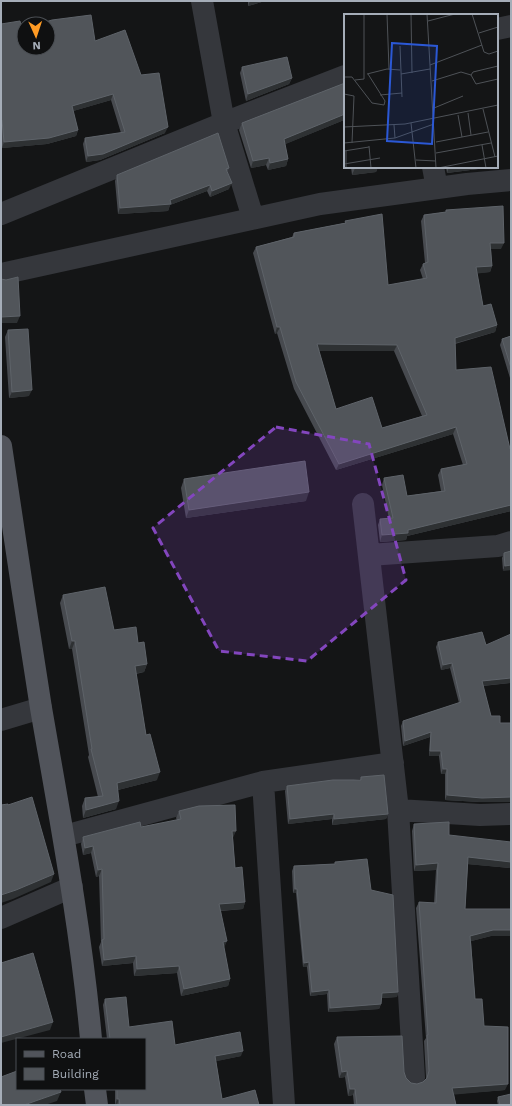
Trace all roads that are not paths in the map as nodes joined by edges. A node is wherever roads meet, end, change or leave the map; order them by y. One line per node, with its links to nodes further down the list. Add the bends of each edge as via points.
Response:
1 (202, 1): 5 (street)
2 (511, 26): 3 (street)
3 (498, 29)
4 (344, 76): 5 (street)
5 (224, 123): 9 (street); 10 (street)
6 (433, 168): 8 (street)
7 (511, 180): 8 (street)
8 (437, 188): 10 (street, via 320,204)
9 (1, 214)
10 (253, 218): 11 (street)
11 (1, 274)
12 (1, 446): 16 (main road)
13 (364, 504): 15 (street)
14 (511, 542): 15 (street, via 498,546)
15 (369, 555): 18 (street)
16 (41, 708): 17 (street); 22 (main road)
17 (1, 720)
18 (392, 763): 19 (street); 20 (street)
19 (263, 782): 22 (street); 29 (street)
20 (398, 810): 21 (street, via 480,815); 26 (street)
21 (511, 814)
22 (64, 836): 23 (main road)
23 (72, 887): 24 (street); 25 (main road)
24 (1, 918)
25 (91, 1038)
26 (414, 1078)
27 (95, 1090): 28 (main road)
28 (97, 1105)
29 (284, 1105)

